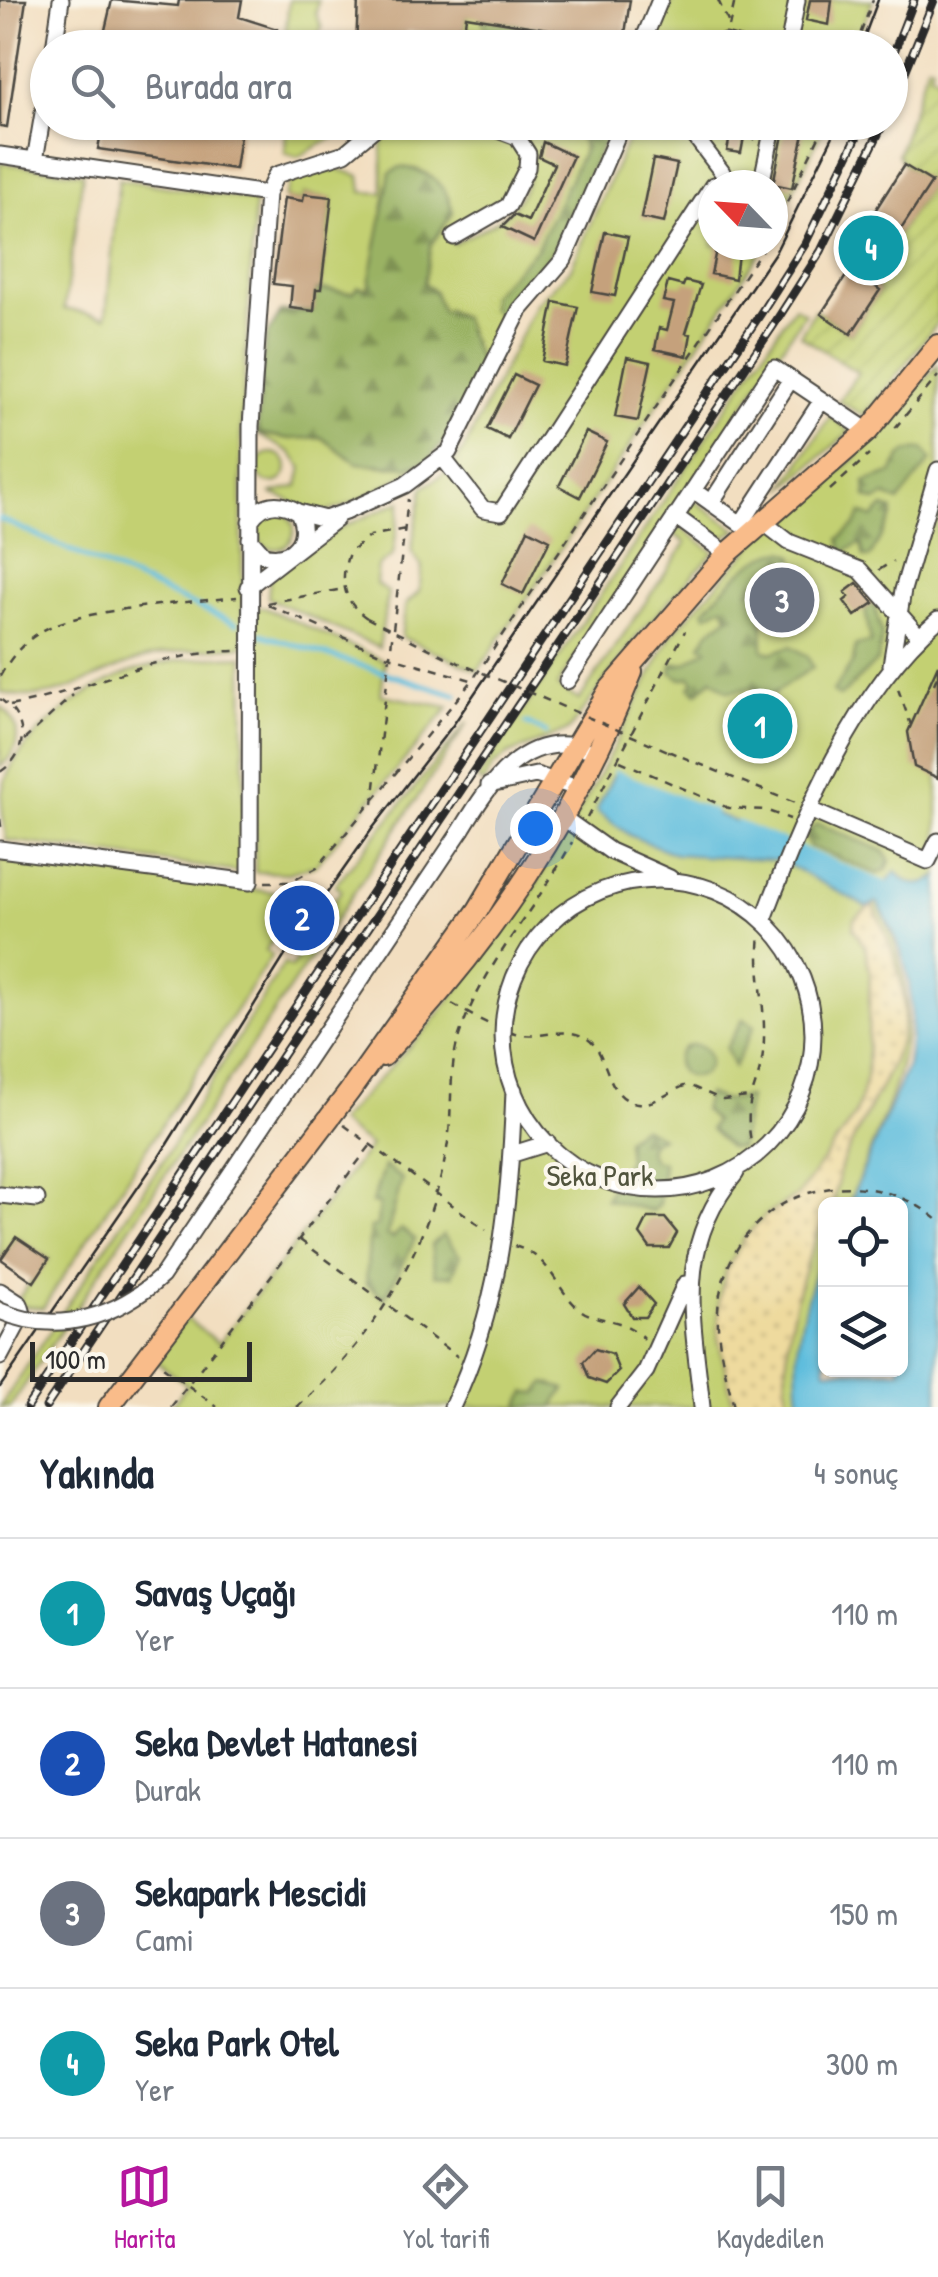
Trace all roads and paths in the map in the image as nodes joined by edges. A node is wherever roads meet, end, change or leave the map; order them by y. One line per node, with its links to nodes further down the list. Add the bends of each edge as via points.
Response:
1 (61, 0): 7 (street)
2 (660, 0): 8 (street)
3 (718, 0): 9 (path)
4 (735, 0): 10 (path)
5 (797, 0): 11 (street)
6 (872, 0): 12 (path)
7 (57, 30)
8 (648, 30)
9 (726, 30)
10 (728, 30)
11 (791, 30)
12 (861, 30)
13 (38, 140): 21 (street)
14 (361, 140): 24 (street, via 345,154 276,175)
15 (519, 140): 27 (street, via 527,168 508,206)
16 (616, 140): 33 (street, via 564,258 520,310)
17 (695, 140): 22 (street)
18 (770, 140): 23 (street)
19 (817, 140): 25 (path)
20 (0, 155): 21 (street)
21 (35, 160): 24 (street)
22 (713, 170)
23 (764, 170)
24 (267, 194): 42 (street)
25 (788, 200)
26 (698, 215): 33 (street, via 501,512 483,510)
27 (454, 238)
28 (755, 260): 62 (path)
29 (936, 362): 32 (main road); 32 (path)
30 (792, 379): 31 (street); 37 (street, via 774,368); 38 (street)
31 (822, 400): 32 (street); 38 (street, via 741,524)
32 (879, 437): 36 (path); 43 (main road)
33 (443, 458): 35 (street)
34 (938, 470): 48 (street)
35 (409, 482): 40 (street); 44 (path)
36 (830, 489)
37 (693, 490): 38 (street); 41 (street)
38 (711, 503)
39 (298, 512): 40 (street, via 325,519); 42 (street, via 275,503 262,506); 46 (street, via 303,537)
40 (345, 512): 46 (street)
41 (675, 516): 47 (street); 63 (street)
42 (250, 521): 45 (street)
43 (763, 522): 47 (main road); 49 (street, via 789,542 838,558)
44 (407, 529): 50 (path, via 357,544 345,564); 58 (path)
45 (250, 540): 46 (street, via 264,555); 51 (street)
46 (295, 550): 51 (street)
47 (727, 554): 56 (main road)
48 (913, 554): 49 (path); 52 (street)
49 (870, 578): 52 (street)
50 (344, 589): 58 (path, via 266,604); 78 (path, bridge, via 367,618 668,751)
51 (248, 591): 57 (street); 61 (path, via 44,629 14,652)
52 (899, 613): 55 (street); 59 (street)
53 (938, 620): 55 (street)
54 (687, 628): 72 (path)
55 (919, 636): 59 (street)
56 (640, 651): 71 (main road); 72 (main road)
57 (249, 652): 66 (path, via 138,664); 82 (street)
58 (391, 657): 62 (path); 77 (path)
59 (890, 669): 65 (street)
60 (938, 674): 64 (path)
61 (0, 676)
62 (472, 681): 77 (path)
63 (567, 681)
64 (934, 684)
65 (880, 686): 69 (path, via 896,684); 78 (street)
66 (77, 692): 68 (path); 70 (path)
67 (0, 699): 68 (path)
68 (10, 706): 70 (path)
69 (911, 725)
70 (22, 741): 73 (path)
71 (575, 745): 72 (street); 74 (main road); 75 (street, via 520,755)
72 (607, 752): 76 (main road); 78 (path, via 728,808); 79 (path)
73 (0, 772)
74 (554, 778): 75 (street, via 522,776); 76 (street); 89 (main road, via 478,910)
75 (489, 785): 102 (street, bridge, via 162,1276 133,1300 84,1320 36,1322)
76 (582, 789): 79 (main road)
77 (373, 804): 82 (path, via 318,868 290,882)
78 (807, 822): 80 (street, via 928,861); 84 (street)
79 (572, 824): 83 (street, via 622,857); 86 (path, via 543,894 491,967); 89 (main road, via 475,953)
80 (938, 840)
81 (0, 849): 82 (street)
82 (250, 882)
83 (682, 883): 84 (street, via 717,891); 87 (street, via 624,886 590,896 555,919 515,970)
84 (764, 920): 90 (path, via 757,966 764,1038); 94 (street, via 805,981 812,1046 794,1106)
85 (449, 1002): 86 (path)
86 (468, 1013): 87 (path); 101 (path, via 456,1048 443,1169 418,1242)
87 (502, 1028): 88 (street); 90 (path, via 584,1037 620,1095 637,1103 688,1085 722,1100)
88 (514, 1083): 91 (street); 93 (street)
89 (349, 1092): 107 (main road)
90 (749, 1097): 94 (path)
91 (548, 1143): 93 (street); 94 (street, via 595,1178 634,1190 681,1189)
92 (370, 1146): 98 (path)
93 (513, 1154): 105 (street, via 507,1224)
94 (749, 1159): 99 (street, via 718,1197)
95 (0, 1195): 96 (street)
96 (37, 1199)
97 (938, 1220): 114 (path, via 900,1196 855,1185 798,1195 766,1215 737,1249 719,1299 718,1338)
98 (298, 1239): 101 (path); 106 (path)
99 (693, 1262): 112 (street, via 646,1371); 113 (street, via 689,1306)
100 (0, 1291): 103 (street, via 23,1314)
101 (386, 1304): 105 (path); 110 (path, via 344,1362)
102 (0, 1312)
103 (0, 1356)
104 (154, 1360): 106 (path)
105 (471, 1367): 111 (street)
106 (187, 1385): 108 (path); 109 (path)
107 (109, 1407)
108 (171, 1407)
109 (217, 1407)
110 (297, 1407)
111 (452, 1407)
112 (618, 1407)
113 (702, 1407)
114 (734, 1407)

